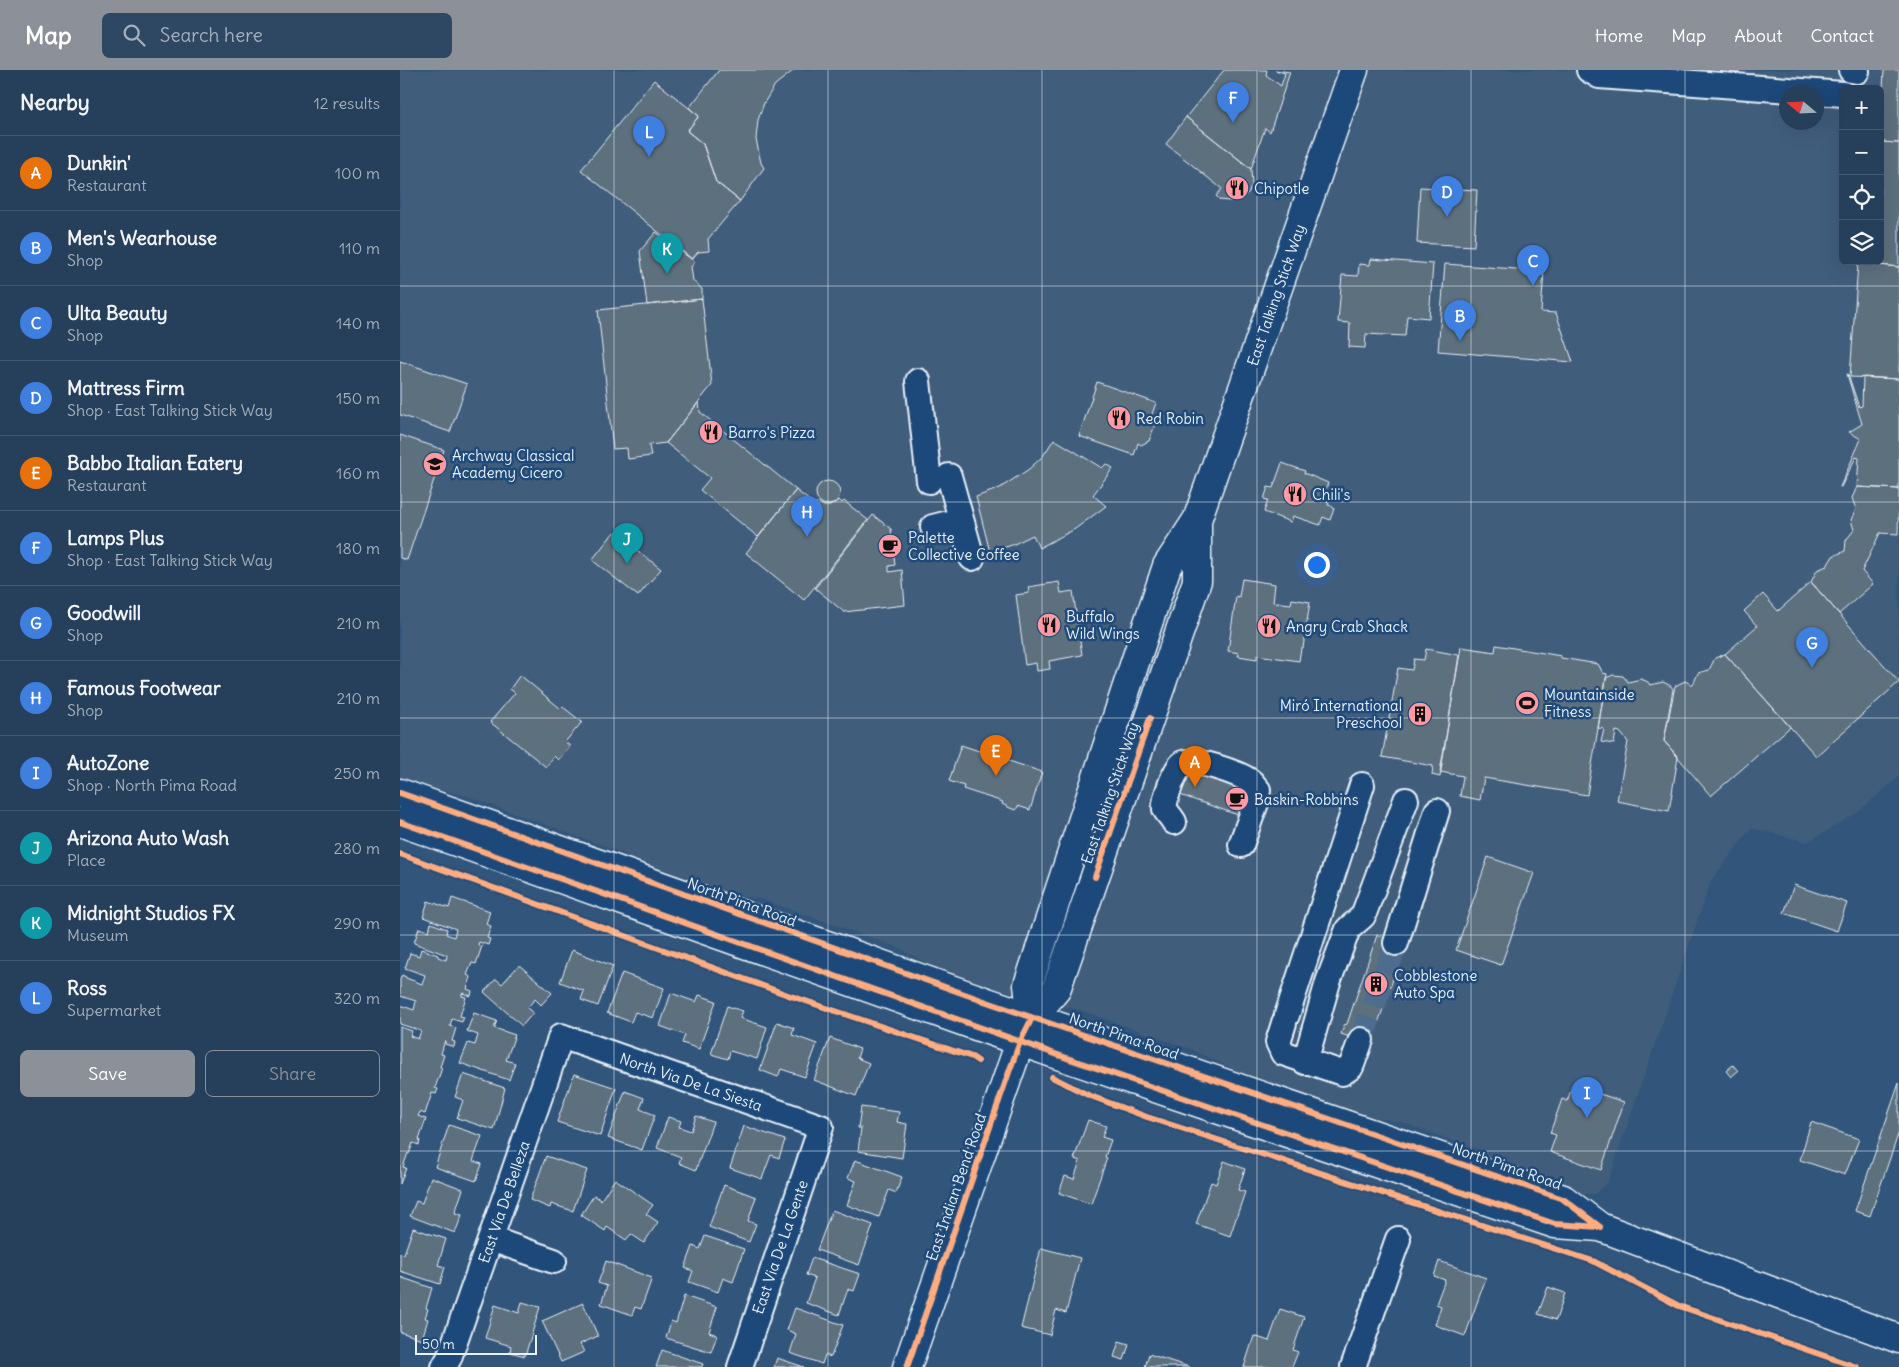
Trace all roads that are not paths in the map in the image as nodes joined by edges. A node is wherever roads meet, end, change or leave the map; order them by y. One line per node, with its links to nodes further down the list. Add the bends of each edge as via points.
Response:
1 (1354, 70): 6 (main road, East Talking Stick Way)
2 (1589, 70): 3 (street, via 1599,76)
3 (1839, 94)
4 (918, 381): 5 (street, via 939,479)
5 (961, 520): 7 (street); 8 (street)
6 (1197, 520): 9 (main road, East Talking Stick Way, via 1167,566); 10 (main road, East Talking Stick Way, via 1197,581)
7 (933, 527)
8 (972, 558)
9 (1159, 590): 10 (main road, via 1160,625 1138,699); 23 (main road, East Talking Stick Way, via 1028,985)
10 (1150, 718): 23 (main road, East Talking Stick Way, via 1056,990)
11 (1362, 785): 21 (street)
12 (400, 792): 19 (main road, North Pima Road)
13 (1406, 800): 22 (street, via 1363,916 1348,930)
14 (1437, 811): 20 (street)
15 (400, 822): 18 (main road, North Pima Road)
16 (1174, 822): 17 (street, via 1165,809 1176,771 1182,763 1189,761 1208,765 1249,781 1258,790)
17 (1241, 845)
18 (546, 874): 19 (main road, via 576,873 700,917 706,918); 26 (main road, North Pima Road)
19 (719, 908): 23 (main road, North Pima Road)
20 (1396, 943)
21 (1305, 960): 22 (street); 27 (street, via 1278,1042 1283,1053)
22 (1322, 1004): 27 (street)
23 (1032, 1018): 26 (main road, East Indian Bend Road); 29 (main road, North Pima Road, via 1563,1199)
24 (561, 1036): 28 (street, North Via De La Siesta); 30 (street, East Via De Belleza)
25 (1361, 1040): 27 (street, via 1351,1068 1342,1073)
26 (1020, 1042): 29 (main road, North Pima Road, via 1555,1224); 36 (main road, East Indian Bend Road)
27 (1305, 1062)
28 (820, 1127): 35 (street, East Via De La Gente)
29 (1600, 1227): 33 (main road, North Pima Road)
30 (492, 1239): 32 (street); 34 (street, East Via De Belleza)
31 (1398, 1239): 37 (street)
32 (554, 1261)
33 (1899, 1339)
34 (444, 1367)
35 (740, 1367)
36 (907, 1367)
37 (1353, 1367)

